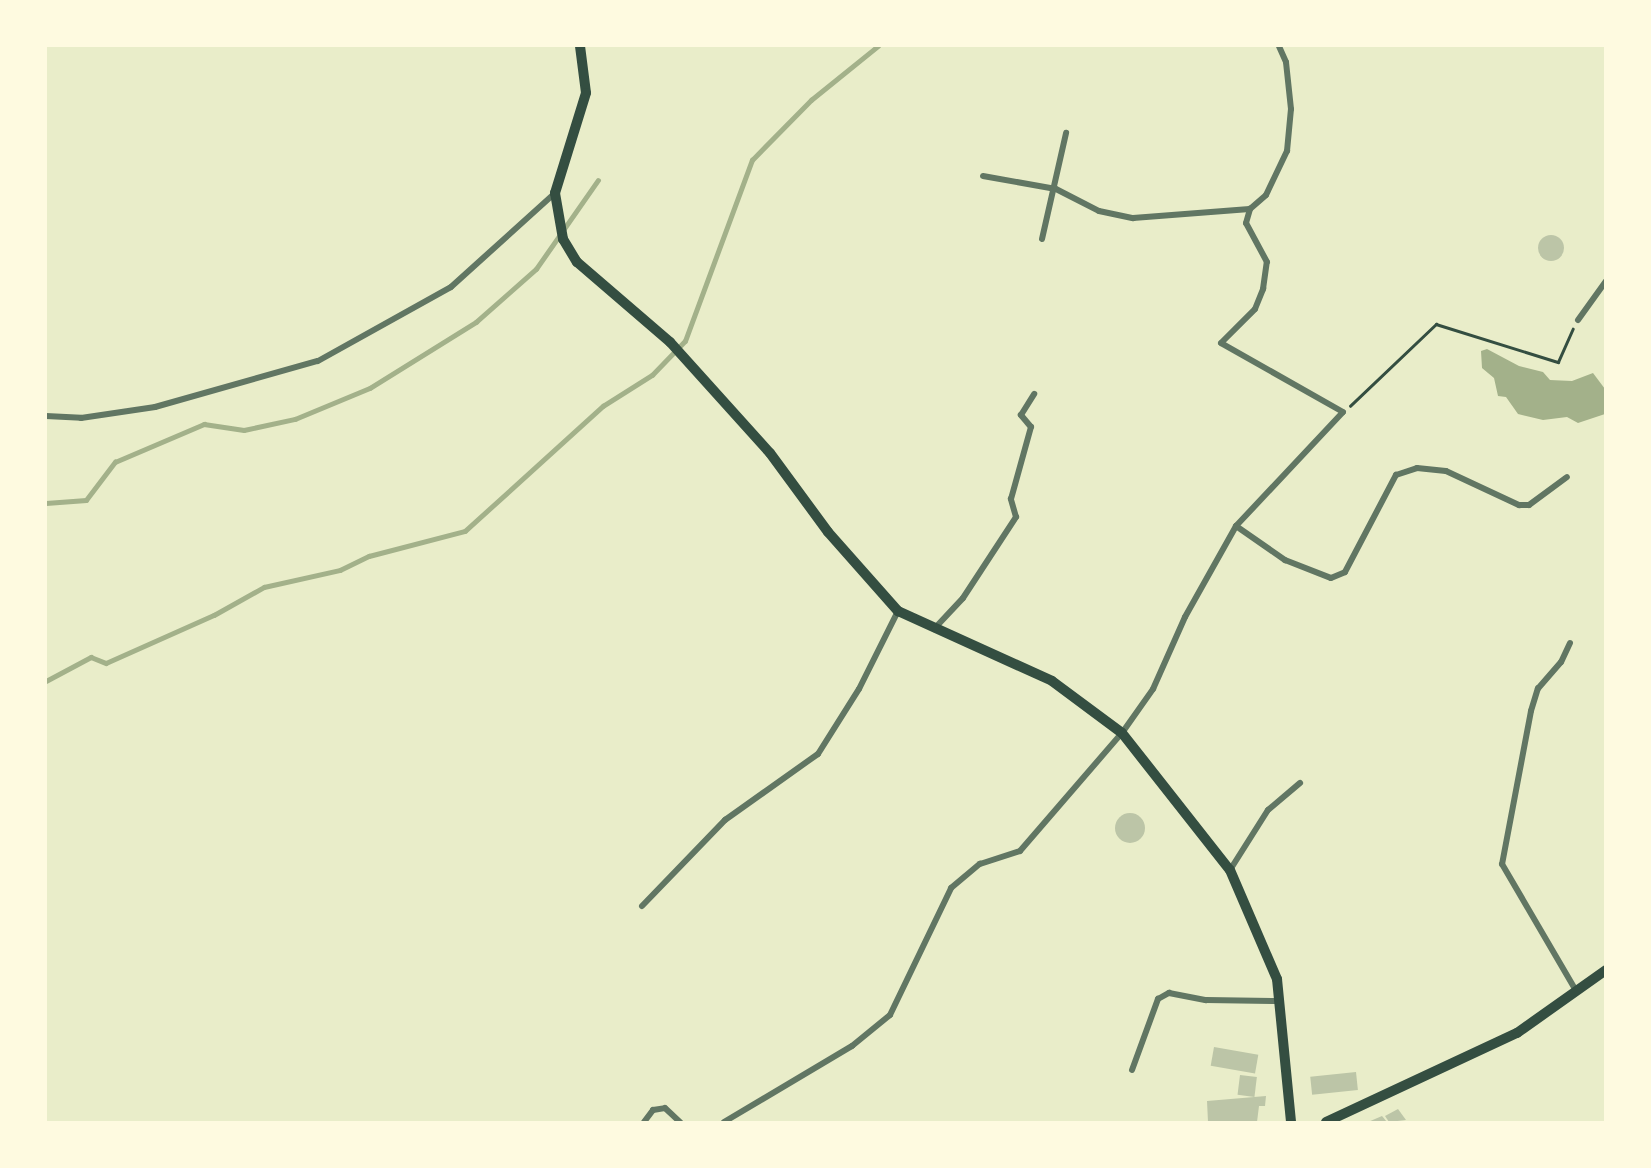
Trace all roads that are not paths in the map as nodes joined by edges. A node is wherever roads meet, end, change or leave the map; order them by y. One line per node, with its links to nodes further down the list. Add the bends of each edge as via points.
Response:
1 (580, 46): 6 (main road, via 586,93)
2 (1279, 46): 7 (street, via 1286,62 1291,109 1287,151 1266,195)
3 (1066, 133): 5 (street)
4 (983, 176): 5 (street)
5 (1056, 189): 7 (street, via 1099,211 1133,218); 8 (street)
6 (555, 193): 12 (street, via 451,287 318,361 155,407 81,418); 15 (main road, via 563,239 577,262 670,342 770,453 828,533)
7 (1250, 209): 14 (street, via 1247,223 1266,262 1264,289 1255,309 1221,343 1343,412)
8 (1042, 239)
9 (1605, 281): 10 (street)
10 (1578, 320)
11 (1034, 394): 16 (street, via 1021,415 1031,427 1011,499 1016,517 963,598)
12 (46, 416)
13 (1567, 477): 14 (street, via 1529,505 1519,505 1446,471 1418,468 1396,475 1345,572 1331,578 1285,560)
14 (1236, 526): 18 (street, via 1185,617 1153,689)
15 (898, 611): 16 (main road); 21 (street, via 859,689 818,754 725,820)
16 (933, 630): 18 (main road, via 1052,681)
17 (1570, 643): 23 (street, via 1561,662 1538,688 1502,864)
18 (1122, 733): 20 (main road); 28 (street, via 1020,851 979,864 951,888 890,1016 852,1046)
19 (1300, 783): 20 (street, via 1268,810)
20 (1230, 870): 24 (main road, via 1277,979)
21 (642, 906)
22 (1605, 970): 23 (main road)
23 (1574, 989): 30 (main road, via 1517,1033)
24 (1279, 1001): 25 (street, via 1206,1000 1169,993 1158,999); 29 (main road)
25 (1132, 1070)
26 (644, 1122): 27 (street, via 653,1110 664,1108)
27 (680, 1122)
28 (724, 1122)
29 (1291, 1122)
30 (1326, 1122)

